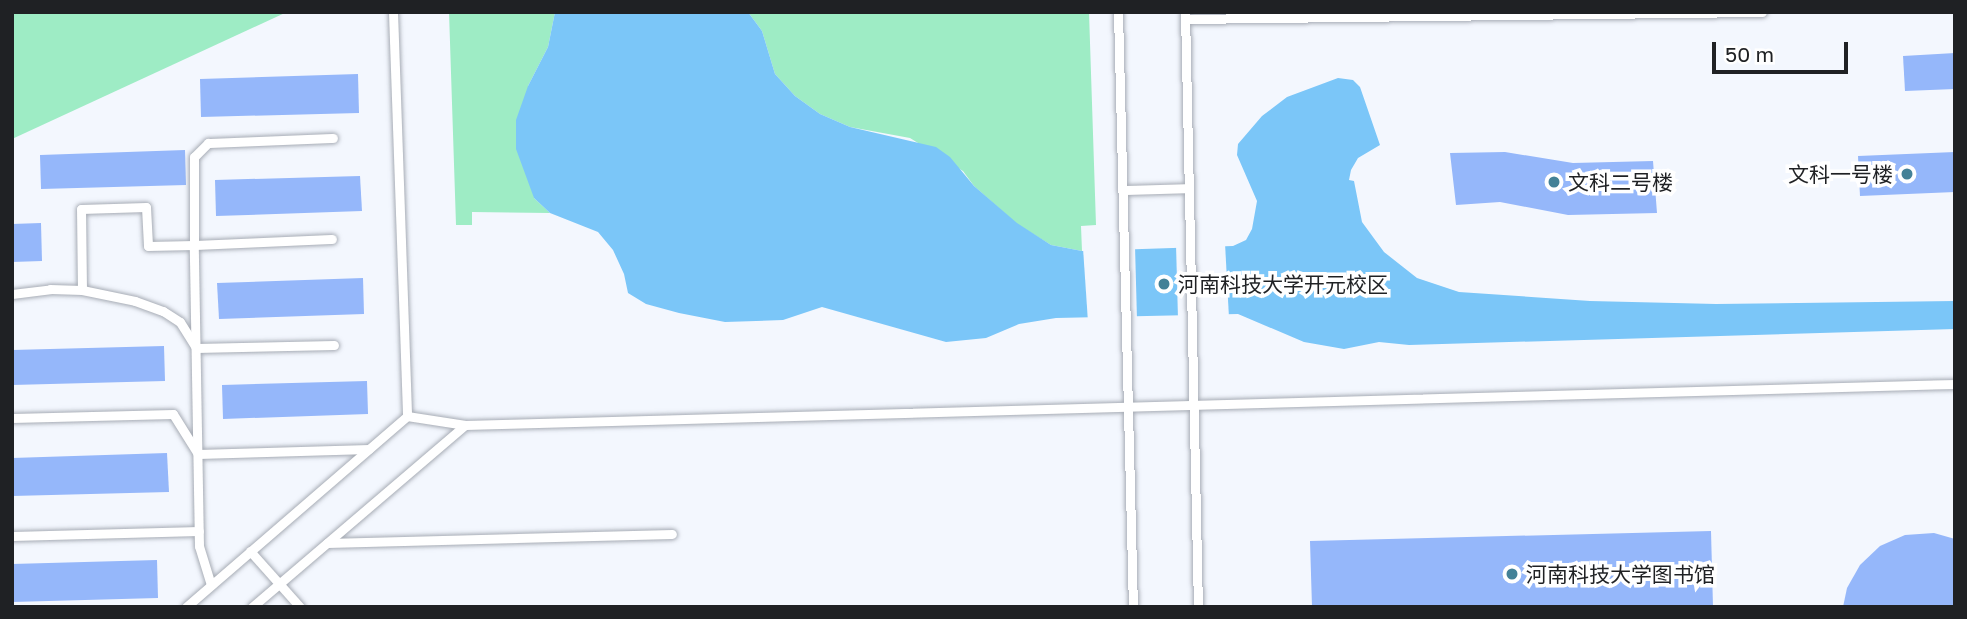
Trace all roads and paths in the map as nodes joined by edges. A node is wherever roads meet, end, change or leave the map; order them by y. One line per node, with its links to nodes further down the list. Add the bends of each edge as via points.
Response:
1 (393, 12): 17 (lane)
2 (1118, 12): 7 (lane)
3 (1762, 12): 4 (lane)
4 (1185, 16): 6 (lane)
5 (333, 138): 9 (lane, via 208,143 194,157)
6 (1189, 188): 7 (lane); 15 (lane)
7 (1122, 190): 16 (lane)
8 (332, 239): 9 (lane)
9 (194, 245): 10 (lane, via 148,246 146,207 81,209); 13 (lane)
10 (82, 290): 11 (lane); 13 (lane, via 163,310 180,322)
11 (12, 294)
12 (334, 345): 13 (lane)
13 (196, 348): 21 (lane)
14 (1955, 384): 15 (lane)
15 (1194, 406): 16 (lane); 33 (lane)
16 (1128, 408): 19 (lane); 32 (lane)
17 (407, 416): 19 (lane); 20 (lane)
18 (12, 418): 21 (lane, via 173,414)
19 (465, 425): 25 (lane)
20 (369, 449): 21 (lane); 26 (lane)
21 (198, 454): 22 (lane)
22 (199, 531): 24 (lane); 27 (lane)
23 (672, 534): 25 (lane)
24 (12, 536)
25 (327, 543): 28 (lane)
26 (250, 551): 27 (lane); 28 (lane)
27 (211, 585): 29 (lane)
28 (278, 585): 30 (lane); 31 (lane)
29 (186, 607)
30 (252, 607)
31 (300, 607)
32 (1133, 607)
33 (1198, 607)

